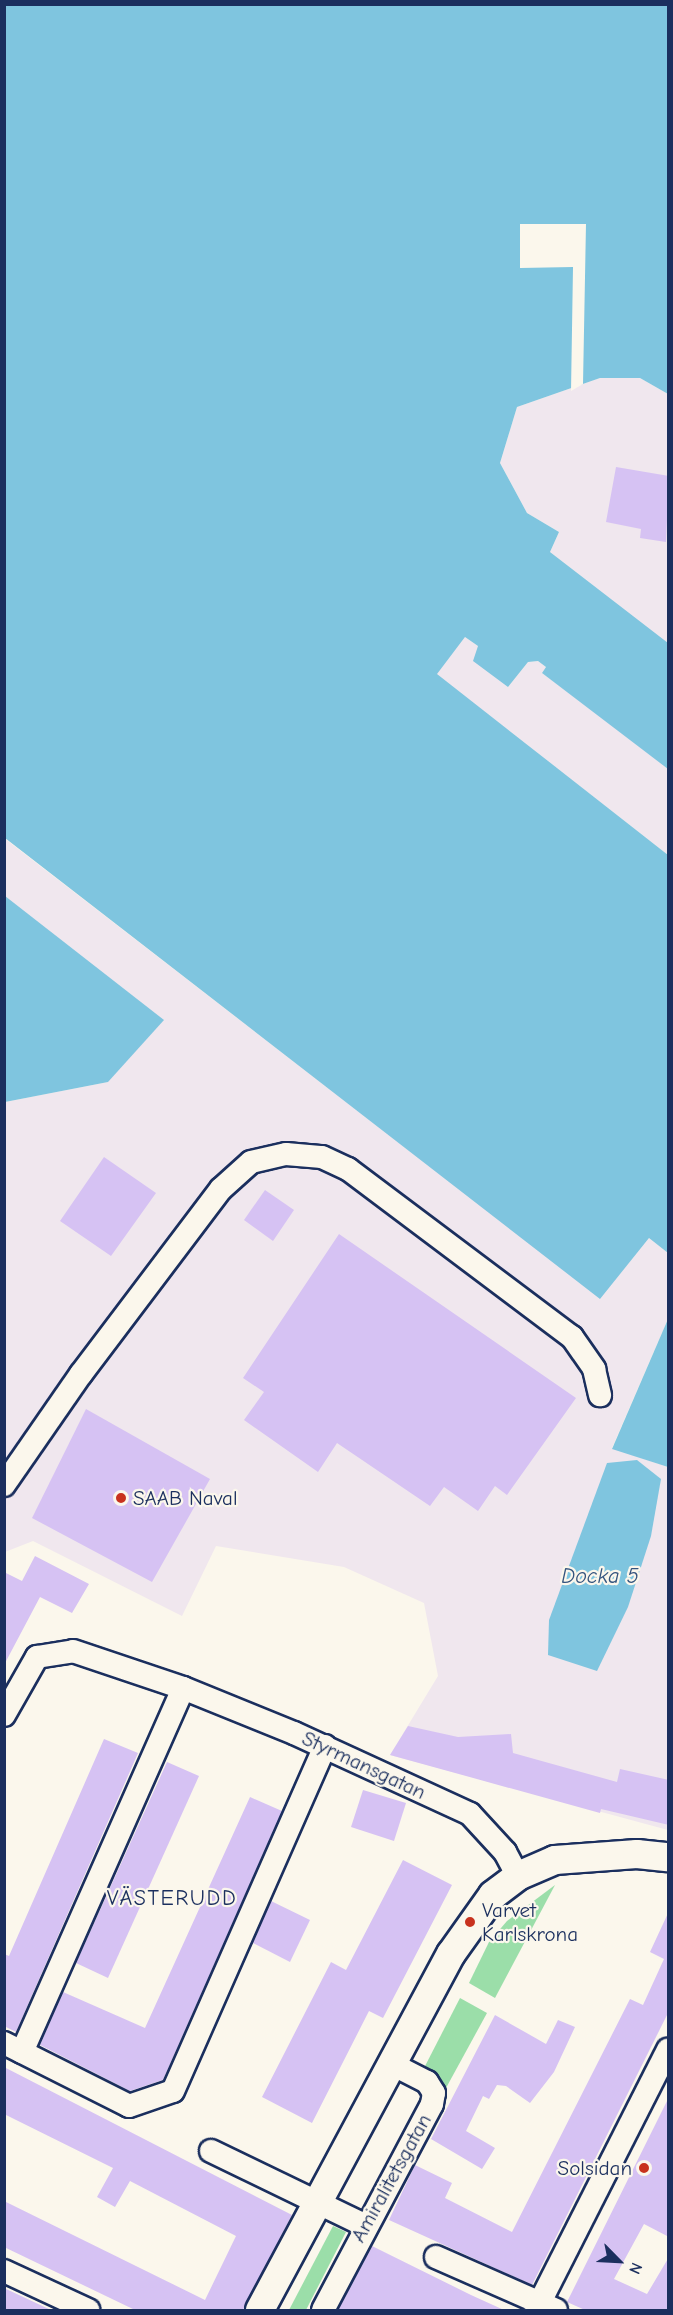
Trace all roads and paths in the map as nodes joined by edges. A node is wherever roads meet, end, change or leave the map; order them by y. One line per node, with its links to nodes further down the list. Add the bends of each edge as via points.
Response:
1 (600, 1395): 2 (street, via 594,1369 572,1337 348,1169 322,1157 286,1154 251,1162 221,1189 81,1374)
2 (4, 1485)
3 (183, 1688): 4 (street, Styrmansgatan, via 73,1651 37,1657); 5 (street, Styrmansgatan); 8 (street)
4 (4, 1715)
5 (325, 1746): 7 (street, Styrmansgatan, via 470,1814 505,1852); 8 (street, via 173,2091 129,2106)
6 (669, 1857): 7 (street, via 583,1855 555,1860)
7 (518, 1876): 10 (street, via 470,1922)
8 (13, 2047)
9 (669, 2050): 16 (street)
10 (392, 2064): 12 (street); 13 (street, Amiralitetsgatan, via 428,2082 433,2098)
11 (211, 2151): 12 (street)
12 (317, 2202): 13 (street); 18 (street)
13 (364, 2225): 19 (street, Amiralitetsgatan)
14 (436, 2257): 16 (street)
15 (4, 2271): 17 (street)
16 (544, 2308)
17 (88, 2310)
18 (260, 2310)
19 (323, 2310)

